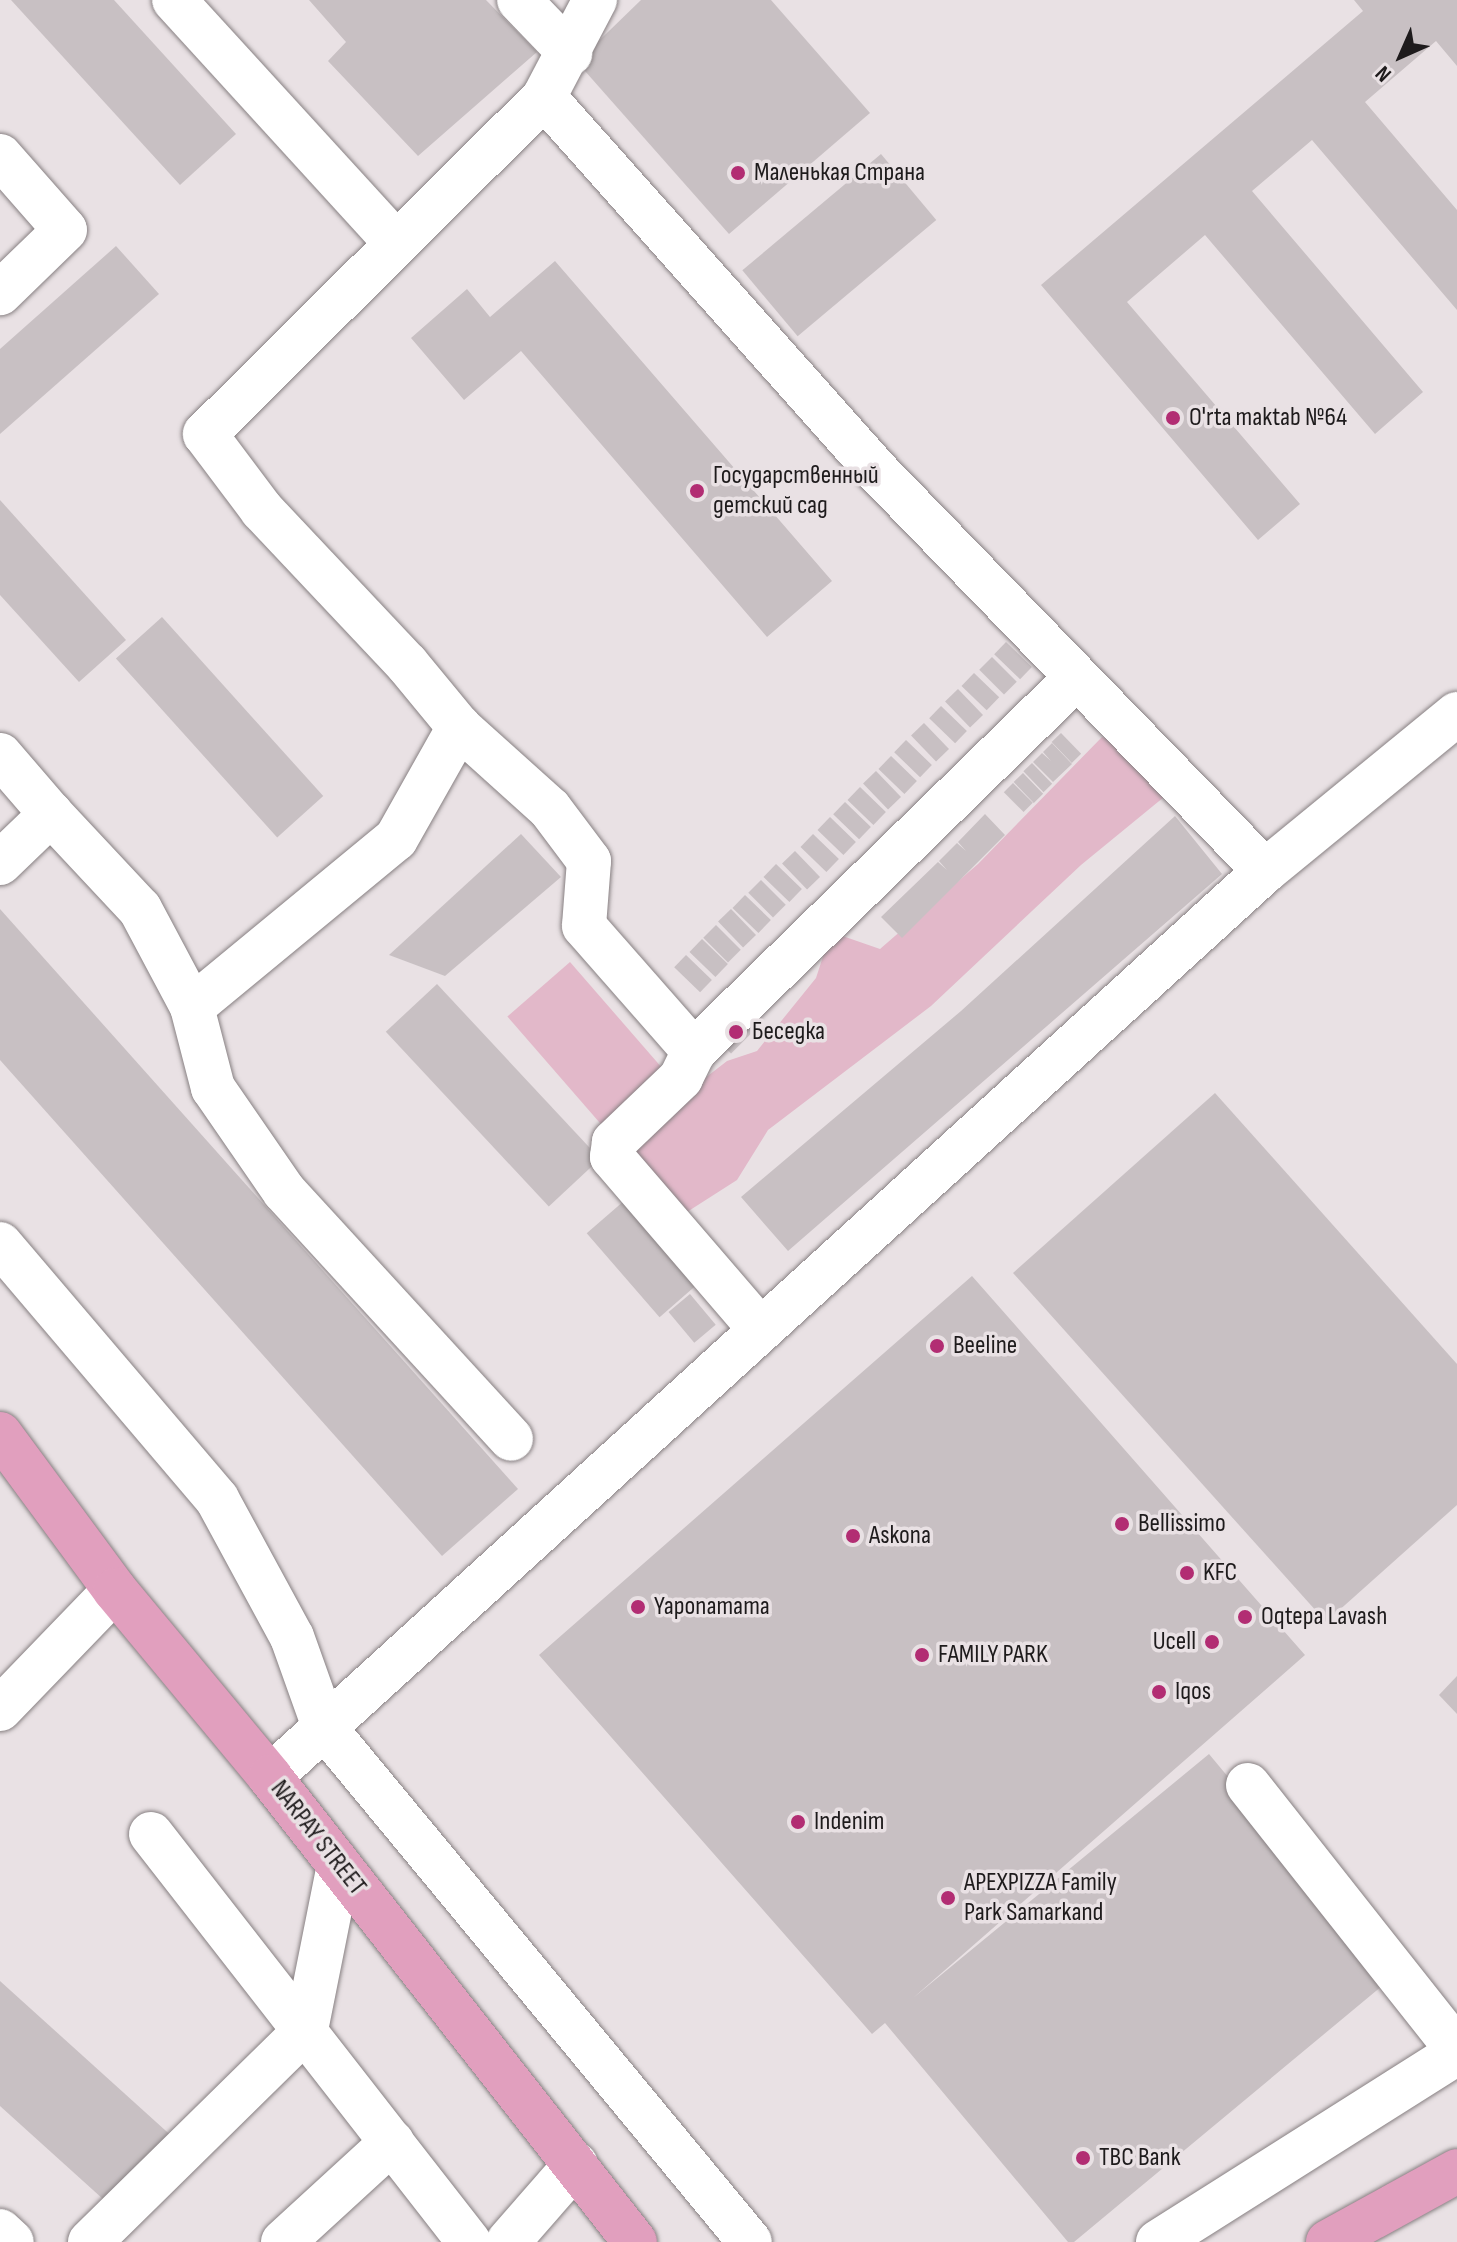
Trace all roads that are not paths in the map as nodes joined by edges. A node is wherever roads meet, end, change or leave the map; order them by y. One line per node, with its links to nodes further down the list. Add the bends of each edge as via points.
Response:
1 (174, 0): 7 (lane)
2 (519, 0): 4 (lane)
3 (595, 0): 4 (lane)
4 (570, 53): 5 (lane)
5 (544, 97): 7 (lane); 9 (lane, via 877,471)
6 (0, 156): 8 (lane, via 65,230)
7 (396, 243): 11 (lane, via 205,434 262,510)
8 (0, 293)
9 (1076, 678): 15 (lane); 17 (lane)
10 (1457, 714): 15 (lane)
11 (459, 727): 16 (lane, via 396,839); 17 (lane, via 550,809 589,861 584,926)
12 (0, 755): 13 (lane)
13 (51, 814): 14 (lane); 16 (lane, via 140,909)
14 (0, 863)
15 (1265, 871): 19 (lane)
16 (192, 1007): 21 (lane, via 213,1088 284,1191)
17 (694, 1051): 19 (lane, via 681,1078 614,1142 612,1157)
18 (0, 1244): 24 (lane, via 217,1499 292,1637)
19 (761, 1330): 24 (lane)
20 (0, 1434): 22 (main road, NARPAY STREET)
21 (511, 1439)
22 (115, 1590): 23 (lane); 25 (main road, NARPAY STREET)
23 (0, 1709)
24 (324, 1727): 25 (lane); 41 (lane)
25 (270, 1777): 28 (main road, NARPAY STREET)
26 (1248, 1785): 30 (lane)
27 (151, 1834): 29 (lane)
28 (339, 1865): 29 (lane); 32 (main road, NARPAY STREET)
29 (306, 2030): 31 (lane); 36 (lane)
30 (1457, 2052): 42 (lane)
31 (392, 2142): 37 (lane); 38 (lane)
32 (576, 2164): 39 (lane); 40 (main road, NARPAY STREET)
33 (1457, 2171): 43 (main road)
34 (0, 2231): 35 (lane)
35 (12, 2242)
36 (90, 2242)
37 (283, 2242)
38 (469, 2242)
39 (508, 2242)
40 (635, 2242)
41 (750, 2242)
42 (1158, 2242)
43 (1328, 2242)

